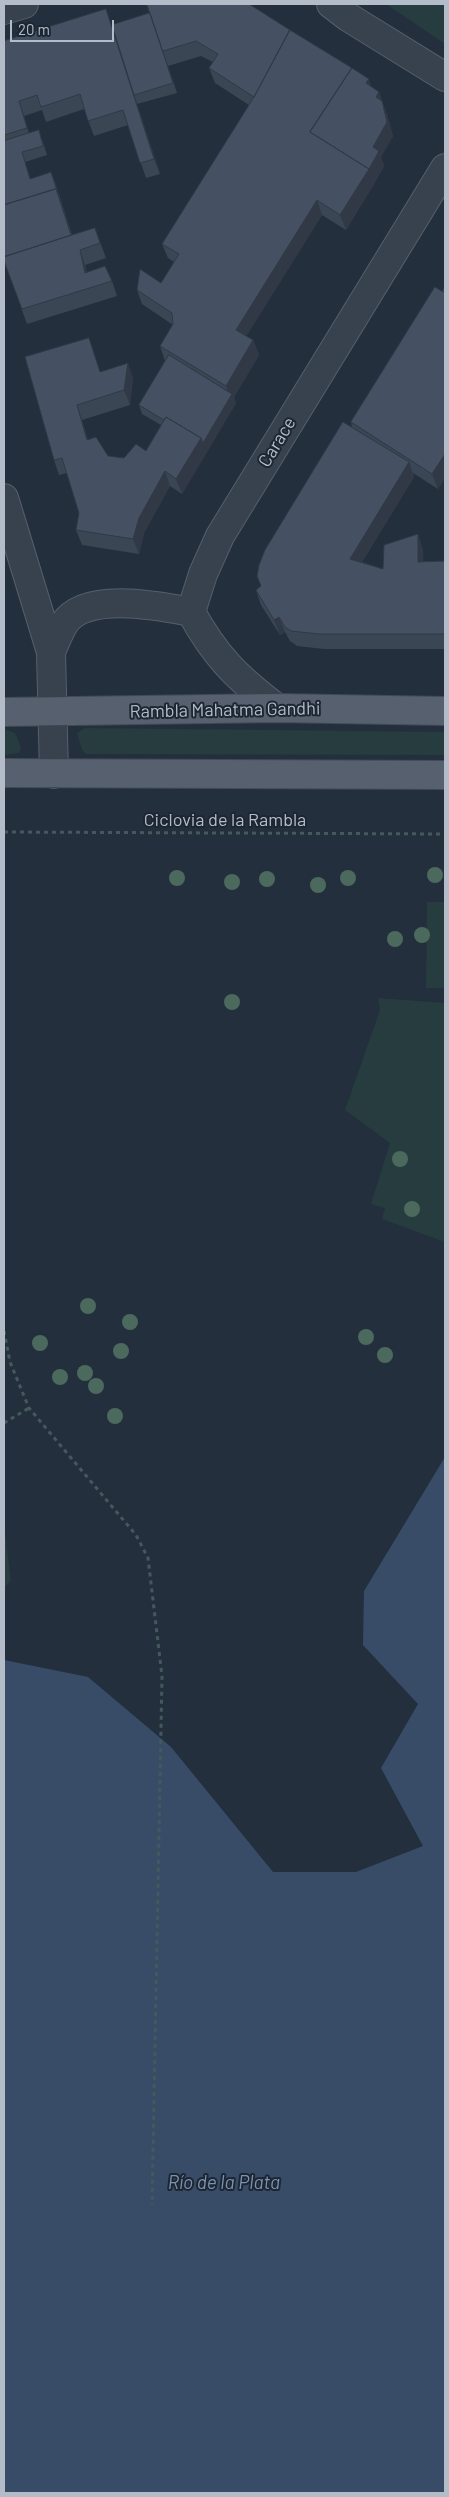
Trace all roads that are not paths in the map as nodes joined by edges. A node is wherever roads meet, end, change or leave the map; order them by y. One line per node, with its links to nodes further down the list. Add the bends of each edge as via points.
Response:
1 (24, 4): 3 (street)
2 (331, 4): 4 (street)
3 (4, 10)
4 (445, 77)
5 (445, 168): 7 (street, Carace, via 220,536)
6 (4, 498): 8 (street)
7 (191, 612): 8 (street, via 147,604 96,606 80,610 65,622); 9 (street, via 219,657 242,682)
8 (51, 652): 12 (street)
9 (277, 708): 10 (main road, Rambla Mahatma Gandhi); 12 (main road, Rambla Mahatma Gandhi)
10 (445, 711)
11 (4, 712): 12 (main road, Rambla Mahatma Gandhi)
12 (52, 712): 14 (street)
13 (4, 773): 14 (main road)
14 (54, 774): 15 (main road)
15 (445, 775)

